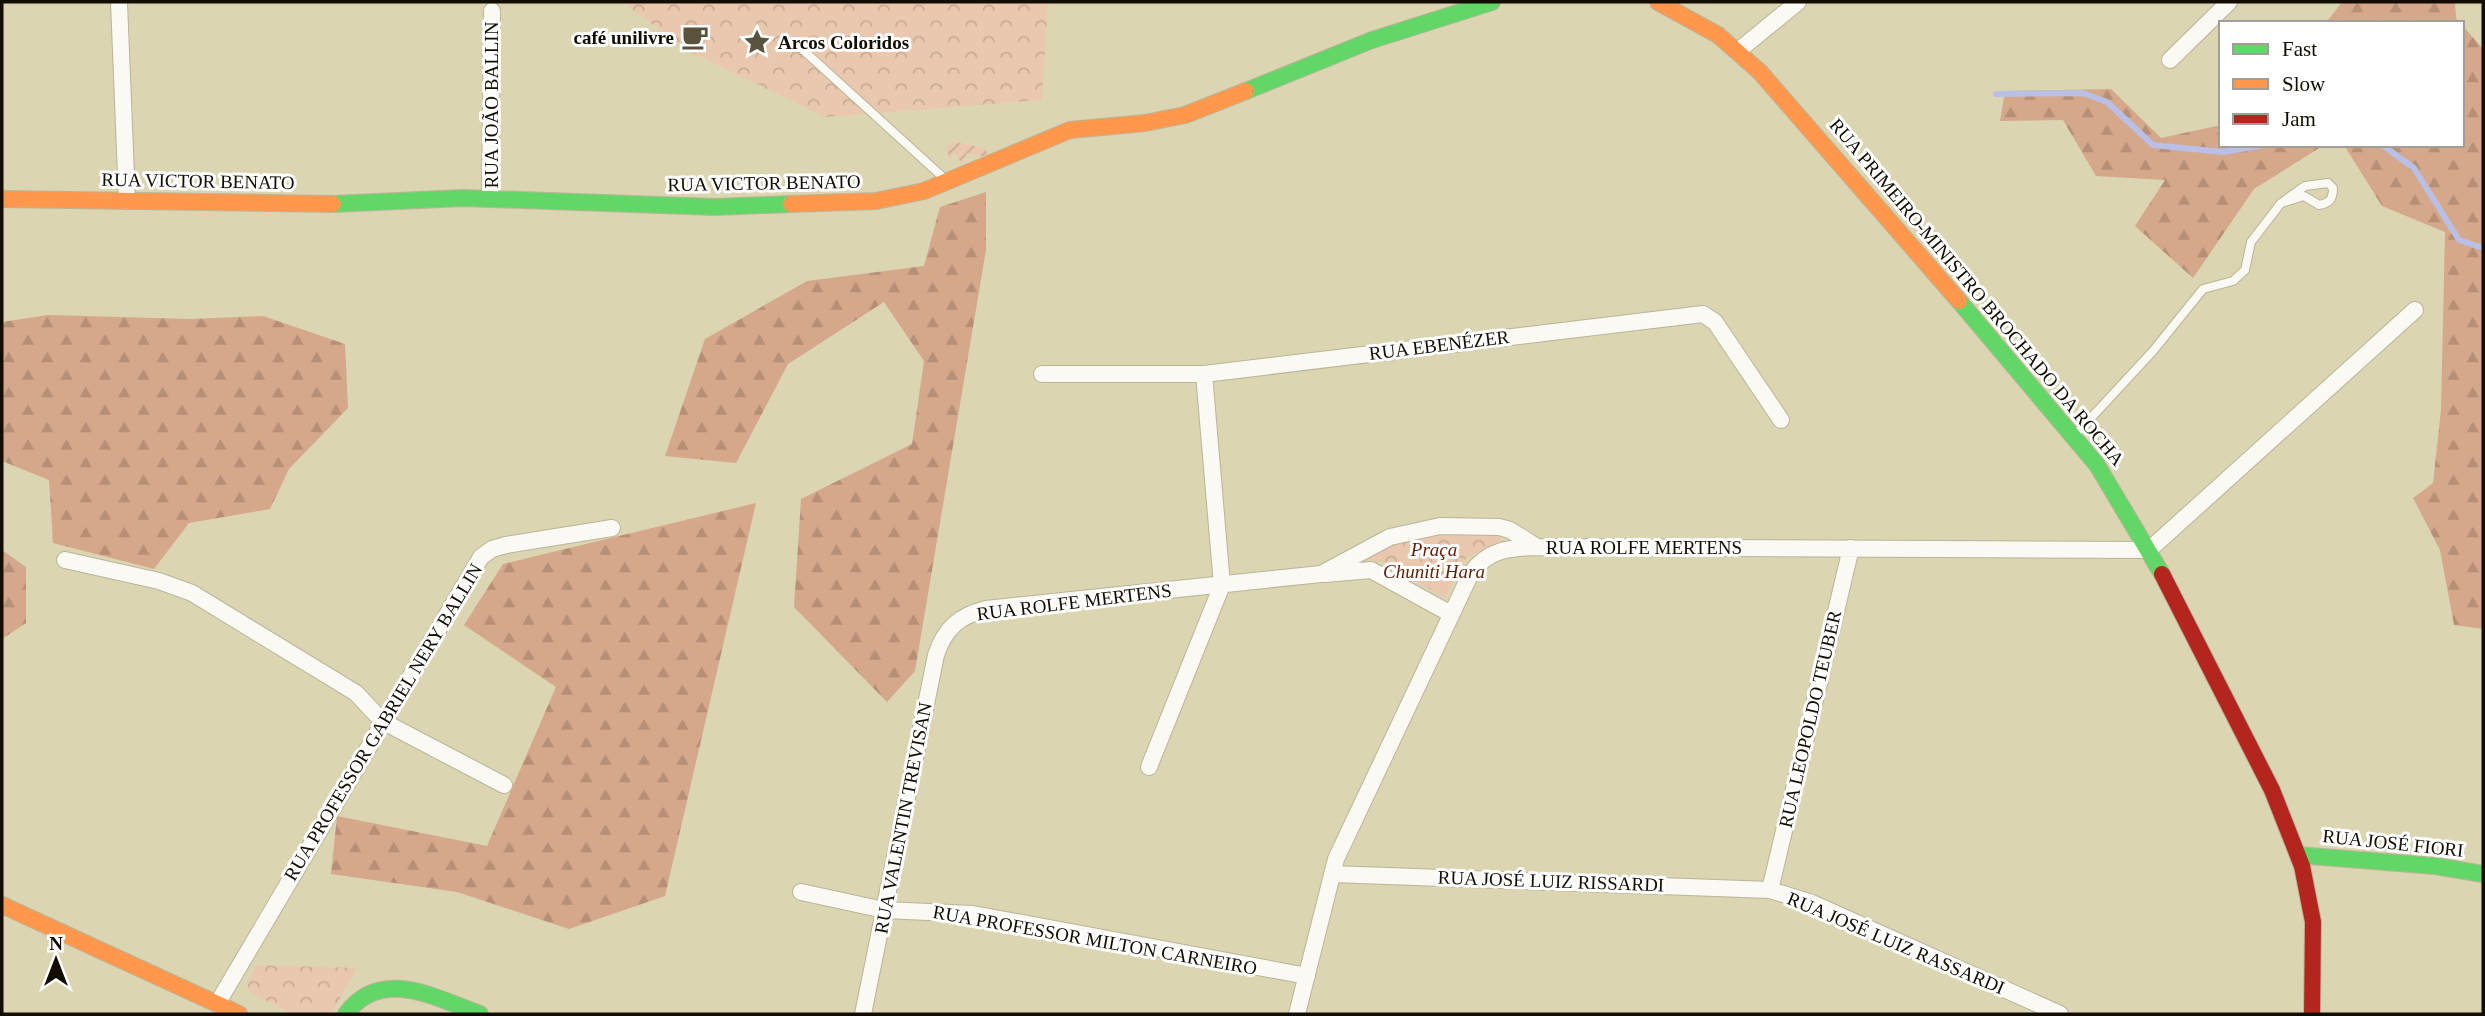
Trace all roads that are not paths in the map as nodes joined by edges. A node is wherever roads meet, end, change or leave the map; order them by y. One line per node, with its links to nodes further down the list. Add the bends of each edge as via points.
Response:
1 (119, 2): 14 (street)
2 (1492, 2): 11 (street, RUA VICTOR BENATO, via 1373,40 1185,115 1070,130)
3 (1658, 2): 6 (street, RUA PRIMEIRO-MINISTRO BROCHADO DA ROCHA)
4 (1798, 2): 9 (street)
5 (2229, 2): 10 (street)
6 (1677, 6): 9 (street, RUA PRIMEIRO-MINISTRO BROCHADO DA ROCHA)
7 (492, 11): 12 (street, RUA JOÃO BALLIN)
8 (802, 49): 11 (lane)
9 (1738, 51): 20 (street, RUA PRIMEIRO-MINISTRO BROCHADO DA ROCHA, via 1806,122)
10 (2170, 60)
11 (948, 182): 12 (street, RUA VICTOR BENATO, via 901,197 803,206 690,207)
12 (490, 198): 14 (street, RUA VICTOR BENATO, via 328,204)
13 (2, 200): 14 (street, RUA VICTOR BENATO)
14 (127, 201)
15 (2281, 203): 15 (lane, via 2304,197 2328,204 2333,188 2320,182 2305,186); 20 (lane, via 2251,242 2245,270 2233,281 2203,289)
16 (2415, 310): 24 (street)
17 (1042, 374): 18 (street, RUA EBENÉZER)
18 (1204, 374): 19 (street, RUA EBENÉZER, via 1703,314 1714,322); 27 (street)
19 (1781, 420)
20 (2075, 435): 24 (street, RUA PRIMEIRO-MINISTRO BROCHADO DA ROCHA)
21 (612, 528): 30 (street, RUA PROFESSOR GABRIEL NERY BALLIN, via 506,545 481,557)
22 (1537, 547): 23 (street, RUA ROLFE MERTENS); 26 (street, RUA ROLFE MERTENS, via 1499,527 1440,526 1390,537); 28 (street, via 1508,548 1485,558 1471,573)
23 (1851, 548): 24 (street, RUA ROLFE MERTENS); 36 (street, RUA LEOPOLDO TEUBER)
24 (2149, 550): 33 (street, RUA PRIMEIRO-MINISTRO BROCHADO DA ROCHA)
25 (65, 560): 30 (street, via 192,593 356,693)
26 (1321, 574): 27 (street, RUA ROLFE MERTENS); 28 (street, via 1371,570)
27 (1222, 585): 29 (street, RUA ROLFE MERTENS, via 986,609); 31 (street)
28 (1451, 614): 34 (street)
29 (950, 625): 39 (street, RUA VALENTIN TREVISAN, via 936,655)
30 (382, 720): 32 (street); 41 (street, RUA PROFESSOR GABRIEL NERY BALLIN)
31 (1149, 768)
32 (504, 785)
33 (2298, 855): 35 (street, RUA JOSÉ FIORI); 48 (street, RUA PRIMEIRO-MINISTRO BROCHADO DA ROCHA, via 2312,912)
34 (1332, 874): 36 (street, RUA JOSÉ LUIZ RISSARDI); 40 (street)
35 (2483, 874)
36 (1770, 890): 47 (street, RUA JOSÉ LUIZ RASSARDI, via 1812,903)
37 (801, 892): 39 (street, RUA PROFESSOR MILTON CARNEIRO)
38 (2, 905): 41 (street)
39 (884, 910): 40 (street, RUA PROFESSOR MILTON CARNEIRO, via 973,914); 45 (street, RUA VALENTIN TREVISAN)
40 (1307, 976): 46 (street)
41 (217, 1004): 42 (street)
42 (239, 1014)
43 (346, 1014): 44 (street, via 360,993 376,987 418,993)
44 (480, 1014)
45 (863, 1014)
46 (1297, 1014)
47 (2060, 1014)
48 (2312, 1014)

